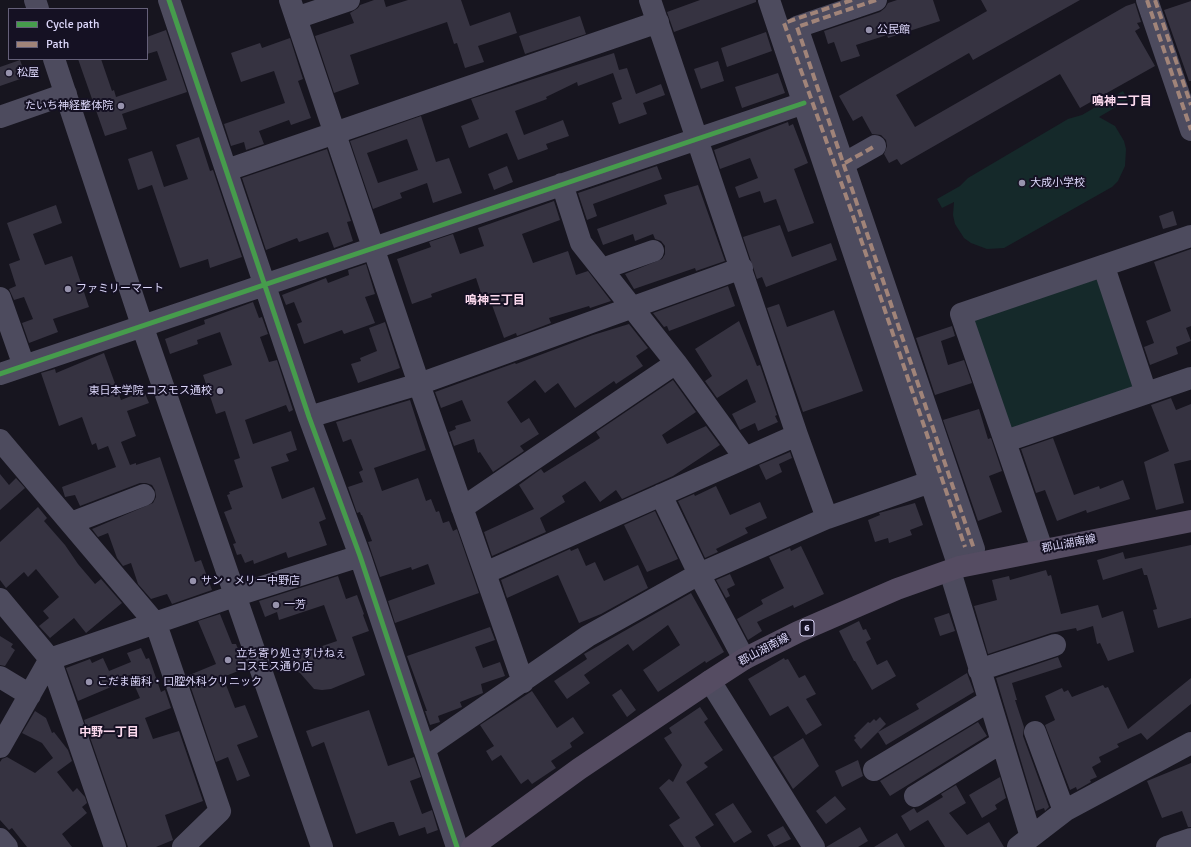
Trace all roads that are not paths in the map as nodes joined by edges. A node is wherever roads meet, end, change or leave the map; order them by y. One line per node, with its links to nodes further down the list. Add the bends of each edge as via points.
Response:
1 (169, 0): 21 (street)
2 (349, 0): 9 (street)
3 (650, 0): 10 (street)
4 (769, 0): 13 (street)
5 (876, 0): 8 (street, via 796,27 970,548 784,23)
6 (1147, 0): 16 (street)
7 (1155, 0): 14 (street)
8 (843, 1)
9 (293, 9): 17 (street)
10 (658, 22): 17 (street); 18 (street)
11 (54, 60): 12 (street)
12 (66, 94): 15 (street); 32 (street)
13 (804, 103): 18 (street); 44 (street)
14 (1191, 105)
15 (0, 117)
16 (1191, 130)
17 (335, 134): 21 (street); 24 (street)
18 (696, 139): 22 (street); 27 (street)
19 (875, 146): 20 (street)
20 (845, 163)
21 (227, 170): 29 (street)
22 (562, 184): 24 (street); 28 (street, via 581,243)
23 (1191, 236): 26 (street)
24 (374, 247): 29 (street); 37 (street)
25 (653, 251): 28 (street)
26 (1104, 267): 38 (street); 42 (street, via 961,314)
27 (742, 268): 31 (street); 40 (street)
28 (602, 269): 31 (street)
29 (266, 284): 32 (street); 39 (street)
30 (0, 298): 34 (street)
31 (633, 307): 33 (street); 37 (street)
32 (142, 325): 34 (street); 56 (street)
33 (676, 363): 43 (street); 47 (street)
34 (24, 366): 35 (street)
35 (0, 374)
36 (1191, 378): 38 (street)
37 (419, 384): 39 (street); 47 (street)
38 (1146, 393): 42 (street)
39 (309, 417): 52 (street)
40 (797, 435): 43 (street); 48 (street)
41 (0, 440): 50 (street)
42 (1006, 441): 51 (street)
43 (745, 458): 46 (street)
44 (930, 482): 48 (street); 53 (street)
45 (144, 495): 50 (street)
46 (662, 495): 54 (street); 55 (street)
47 (462, 508): 54 (street)
48 (827, 518): 55 (street)
49 (1191, 521): 51 (main road, 郡山湖南線 / 6)
50 (70, 523): 58 (street)
51 (1042, 549): 53 (main road, 郡山湖南線 / 6)
52 (360, 556): 56 (street); 72 (street)
53 (954, 569): 61 (main road, 郡山湖南線 / 6, via 897,589 798,632); 62 (street)
54 (485, 573): 65 (street)
55 (699, 574): 61 (street); 65 (street, via 588,636)
56 (237, 595): 58 (street); 82 (street)
57 (0, 600): 60 (street)
58 (156, 624): 60 (street); 81 (street, via 220,811)
59 (1055, 645): 62 (street)
60 (50, 659): 66 (street); 80 (street)
61 (744, 659): 64 (main road, 郡山湖南線 / 6)
62 (979, 670): 67 (street)
63 (0, 677): 66 (street)
64 (710, 681): 84 (main road, 郡山湖南線 / 6, via 580,769); 85 (street)
65 (523, 682): 72 (street)
66 (30, 695): 71 (street)
67 (989, 701): 69 (street); 73 (street)
68 (1035, 732): 75 (street)
69 (1002, 742): 74 (street); 78 (street)
70 (1191, 743): 75 (street)
71 (0, 747)
72 (424, 749): 83 (street)
73 (874, 770)
74 (915, 796)
75 (1064, 811): 78 (street)
76 (0, 839): 79 (street)
77 (1191, 839): 86 (street)
78 (1024, 842)
79 (7, 847)
80 (115, 847)
81 (183, 847)
82 (322, 847)
83 (457, 847)
84 (472, 847)
85 (814, 847)
86 (1167, 847)

